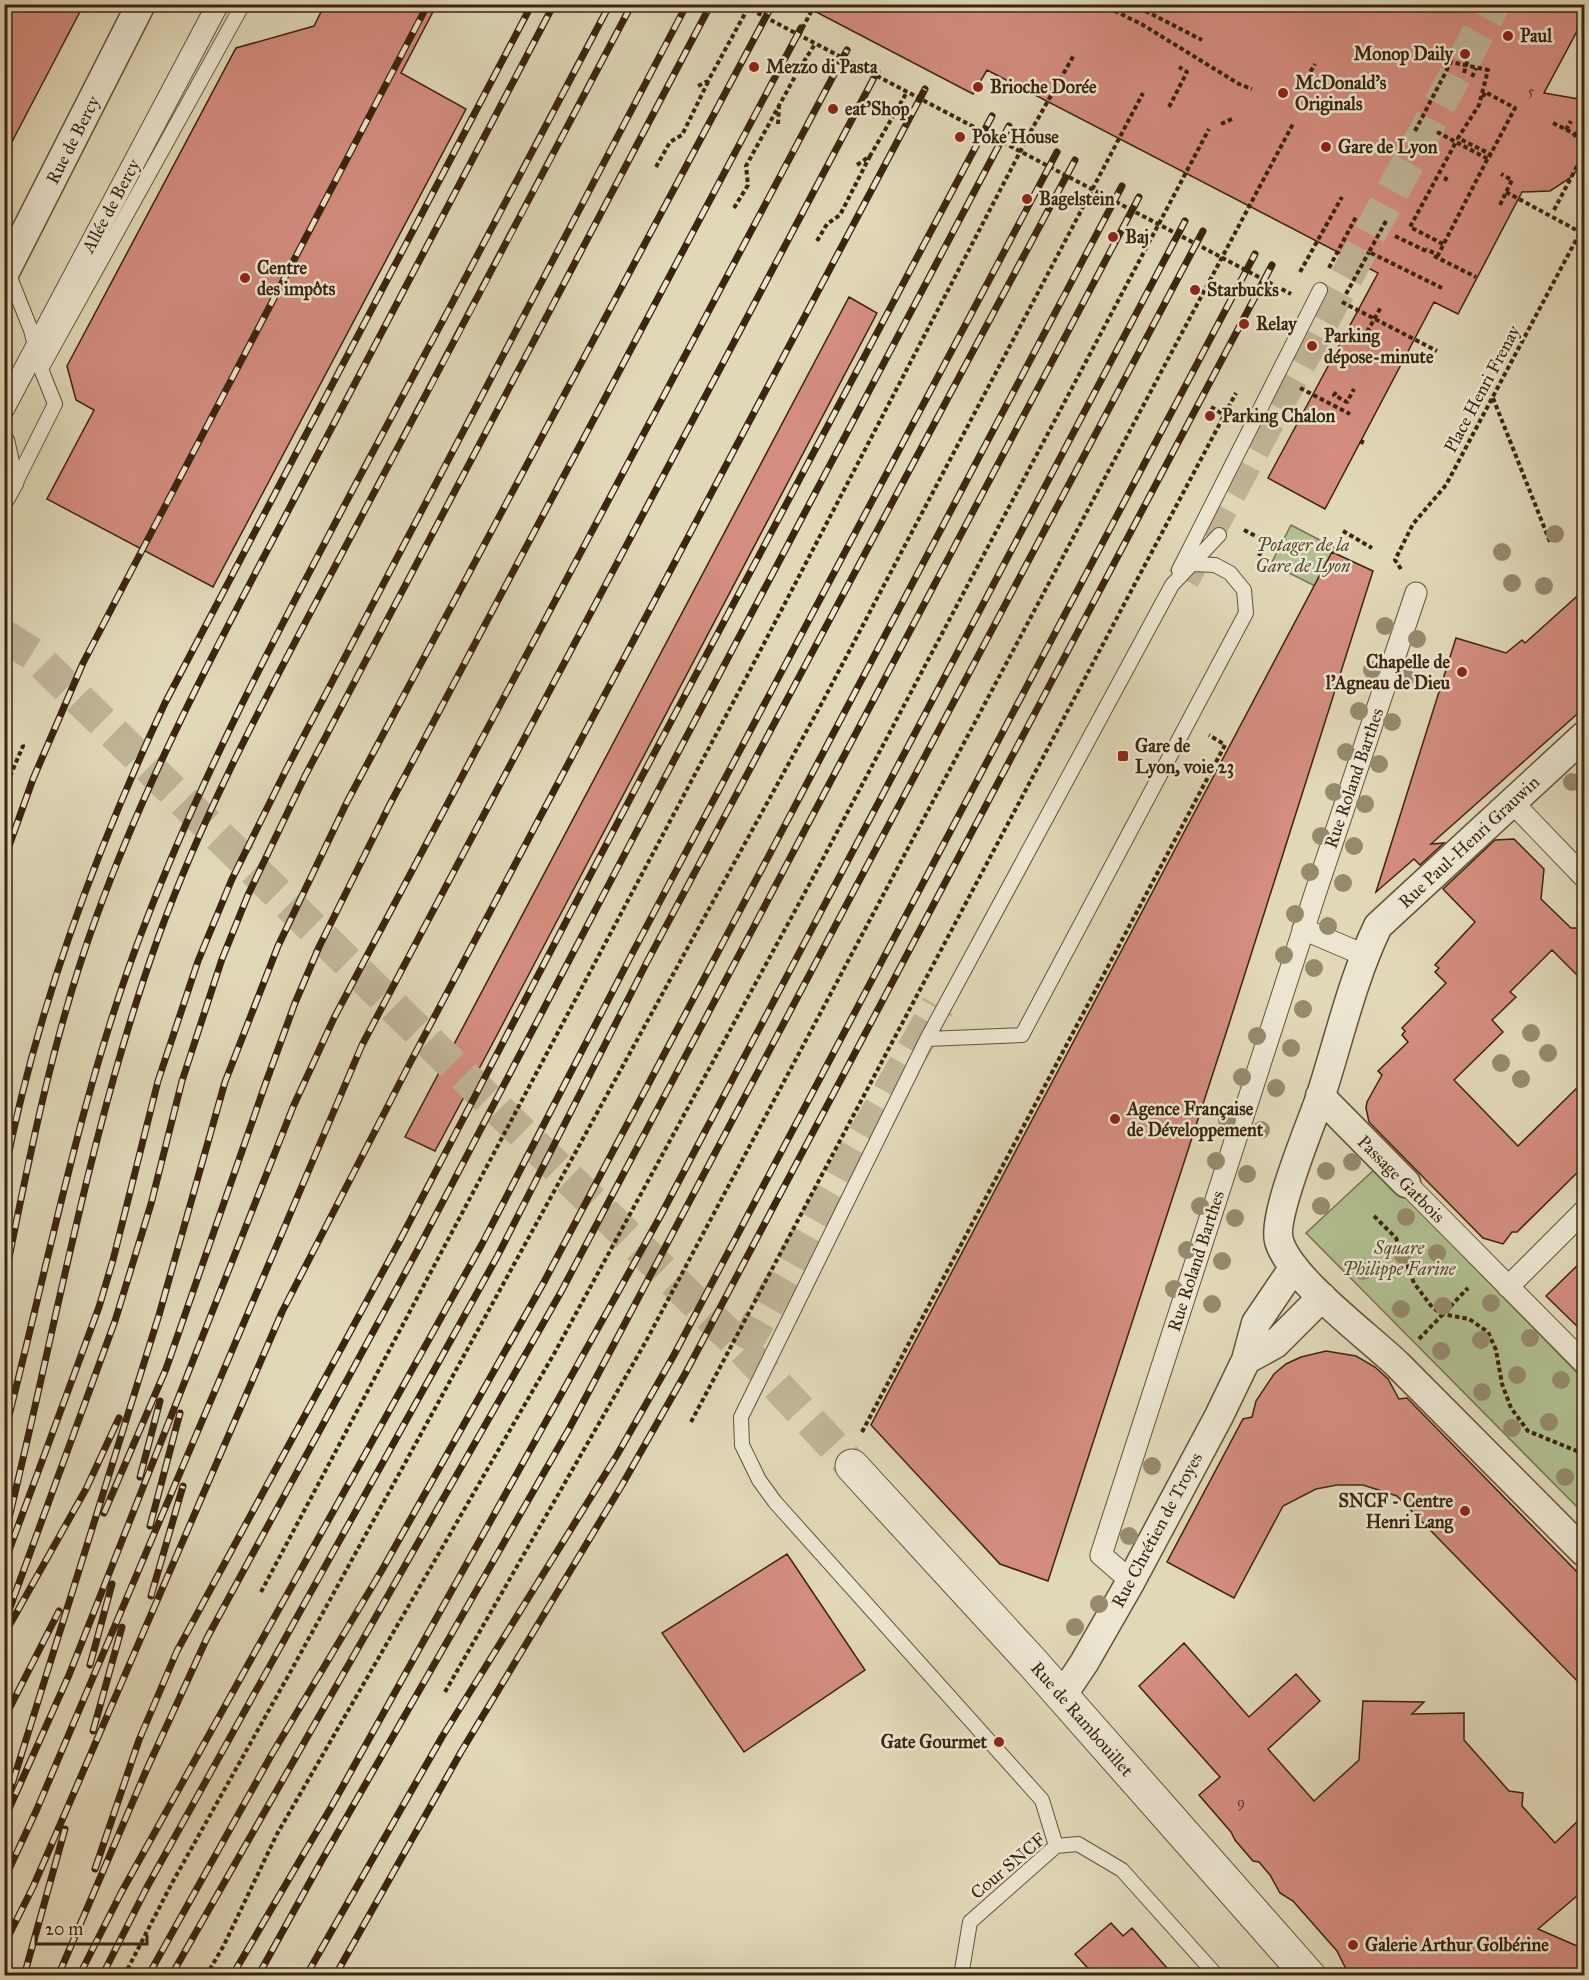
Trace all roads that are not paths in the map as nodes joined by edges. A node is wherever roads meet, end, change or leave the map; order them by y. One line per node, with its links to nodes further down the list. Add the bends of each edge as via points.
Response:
1 (141, 4): 4 (street, Rue de Bercy)
2 (218, 4): 7 (street, Allée de Bercy)
3 (243, 4): 6 (lane)
4 (6, 272): 6 (lane, via 31,330)
5 (1320, 290): 12 (lane)
6 (41, 369): 9 (lane, via 55,404)
7 (4, 408)
8 (4, 442): 9 (street)
9 (7, 494)
10 (1219, 535): 11 (lane)
11 (1192, 564): 12 (lane); 19 (lane, via 1215,565 1230,573 1244,590 1246,613 1022,1035)
12 (1172, 585): 19 (lane)
13 (1416, 593): 17 (street, Rue Roland Barthes)
14 (1584, 736): 15 (street, Rue Paul-Henri Grauwin)
15 (1512, 802): 16 (street); 18 (street, Rue Paul-Henri Grauwin, via 1378,926)
16 (1584, 877)
17 (1303, 929): 18 (street); 30 (street, Rue Roland Barthes, via 1101,1555)
18 (1364, 955): 20 (street)
19 (927, 1039): 32 (lane, via 741,1417 742,1445 775,1502 1042,1800)
20 (1320, 1096): 21 (street, Passage Gatbois); 23 (street, via 1277,1227 1278,1240)
21 (1406, 1184): 24 (street, Passage Gatbois)
22 (1584, 1211): 24 (street)
23 (1294, 1267): 25 (street); 26 (street, Rue Chrétien de Troyes, via 1256,1323)
24 (1508, 1287): 27 (street, Passage Gatbois)
25 (1322, 1297): 26 (street, via 1275,1344); 29 (street, via 1395,1363)
26 (1246, 1360): 30 (street, Rue Chrétien de Troyes)
27 (1584, 1363)
28 (856, 1452): 31 (street, Rue de Rambouillet)
29 (1584, 1552)
30 (1131, 1581): 31 (street, Rue Chrétien de Troyes)
31 (1062, 1696): 35 (street, Rue de Rambouillet)
32 (1056, 1846): 33 (lane, Cour SNCF, via 970,1922); 34 (lane, Cour SNCF, via 1077,1844 1122,1870)
33 (961, 1976)
34 (1217, 1976)
35 (1309, 1976)

